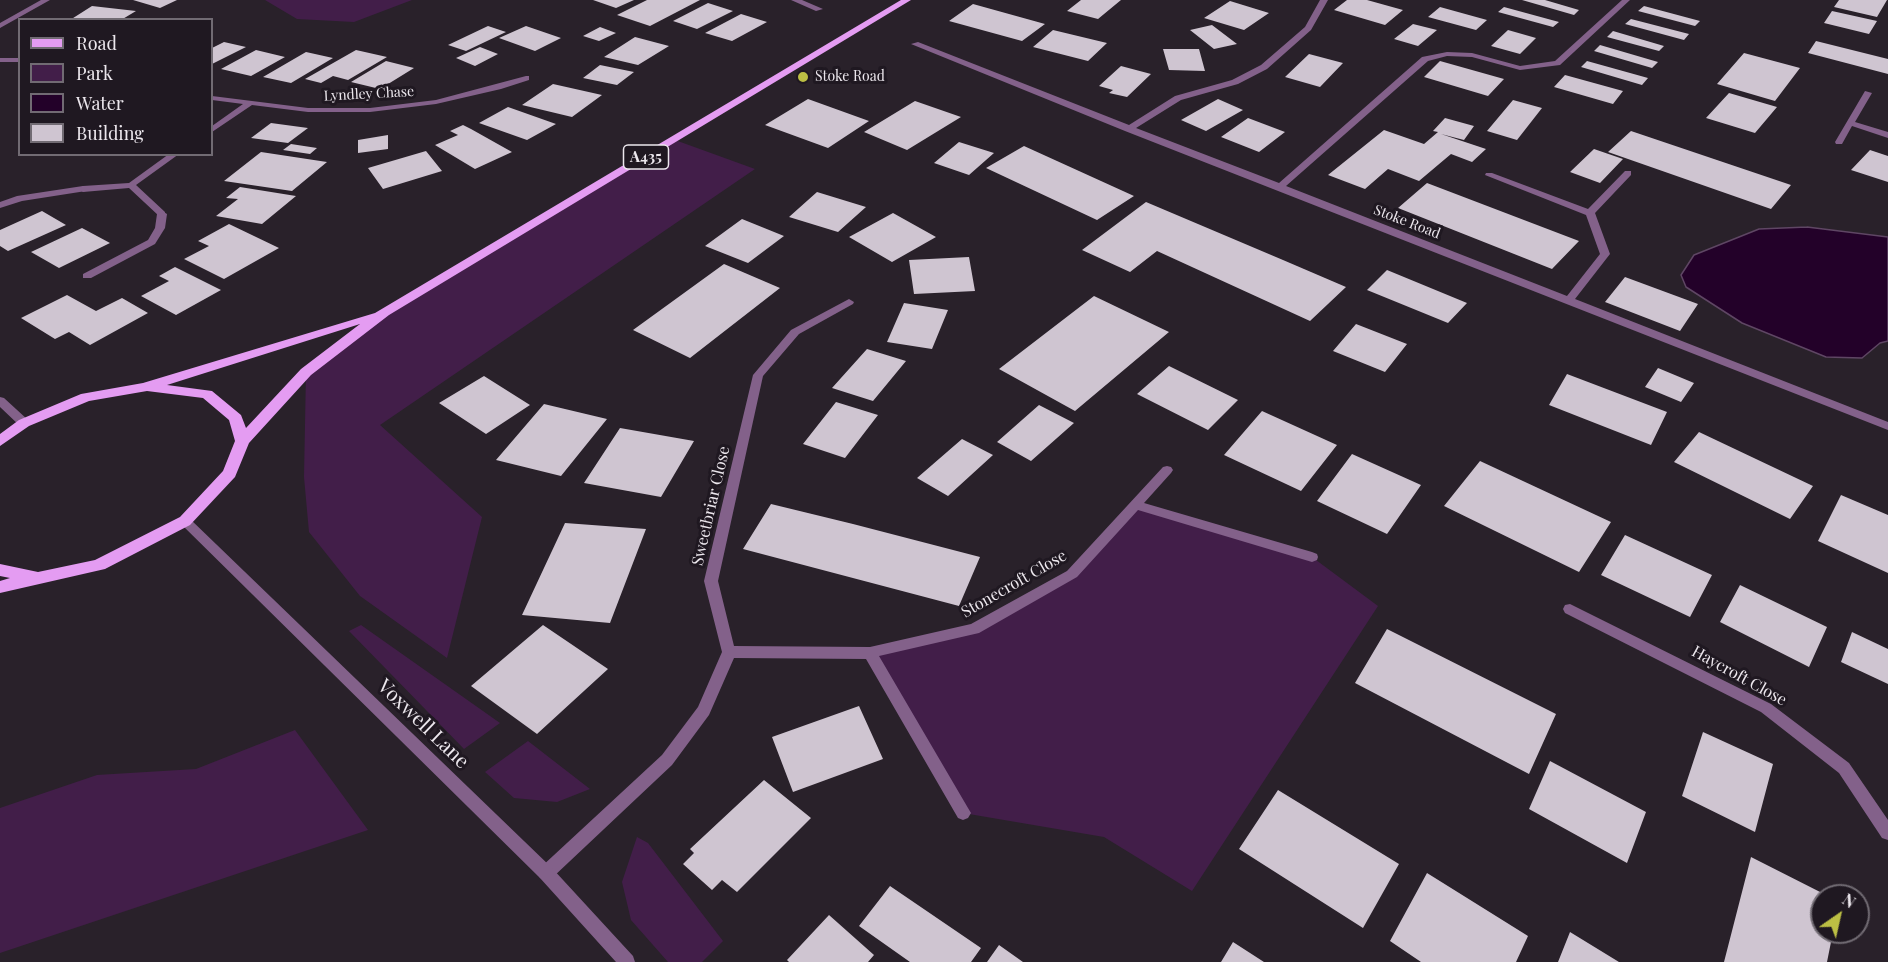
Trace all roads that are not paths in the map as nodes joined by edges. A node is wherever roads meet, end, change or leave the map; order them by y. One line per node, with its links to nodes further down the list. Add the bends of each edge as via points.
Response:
1 (46, 0): 7 (street)
2 (795, 0): 6 (street)
3 (907, 0): 30 (main road, A435)
4 (1324, 0): 17 (street, via 1308,28 1264,67 1235,82 1178,98)
5 (1626, 0): 24 (street, via 1557,63 1520,68 1465,55 1425,59)
6 (819, 9)
7 (0, 26)
8 (915, 44): 17 (street, Stoke Road)
9 (0, 60): 10 (street)
10 (18, 60)
11 (526, 78): 14 (street, Lyndley Chase, via 468,96 392,108 339,111)
12 (1868, 93): 15 (street)
13 (213, 98): 14 (street, Lyndley Chase)
14 (249, 104): 16 (street)
15 (1850, 123): 18 (street); 19 (street)
16 (213, 129)
17 (1128, 129): 24 (street, Stoke Road)
18 (1888, 135)
19 (1839, 142)
20 (172, 156): 23 (street)
21 (1628, 173): 26 (street)
22 (1489, 175): 26 (street)
23 (131, 185): 25 (street, via 20,198); 27 (street, via 162,214 160,228 152,242)
24 (1280, 187): 28 (street, Stoke Road)
25 (0, 206)
26 (1590, 213): 28 (street, via 1605,254)
27 (87, 276)
28 (1569, 300): 34 (street, Stoke Road)
29 (849, 302): 45 (street, Sweetbriar Close, via 795,332 758,375 711,581)
30 (384, 312): 31 (main road, A435); 36 (main road, A435, via 306,372)
31 (144, 387): 33 (main road, via 86,398); 36 (main road, via 207,394 236,418)
32 (0, 401): 33 (street)
33 (24, 423): 35 (main road)
34 (1888, 426)
35 (0, 441)
36 (242, 441): 39 (main road, via 230,473)
37 (1167, 470): 38 (street, Stonecroft Close)
38 (1135, 505): 40 (street); 46 (street, Stonecroft Close, via 1072,574 974,629)
39 (185, 521): 42 (main road, via 99,565); 49 (street, Voxwell Lane)
40 (1312, 557)
41 (0, 570): 42 (main road)
42 (36, 578): 43 (main road)
43 (0, 587)
44 (1570, 609): 48 (street, Haycroft Close, via 1766,708 1844,768)
45 (729, 652): 46 (street, Stonecroft Close); 49 (street, via 704,711 667,760)
46 (870, 653): 47 (street)
47 (963, 813)
48 (1888, 833)
49 (546, 873): 50 (street, Voxwell Lane)
50 (627, 962)

